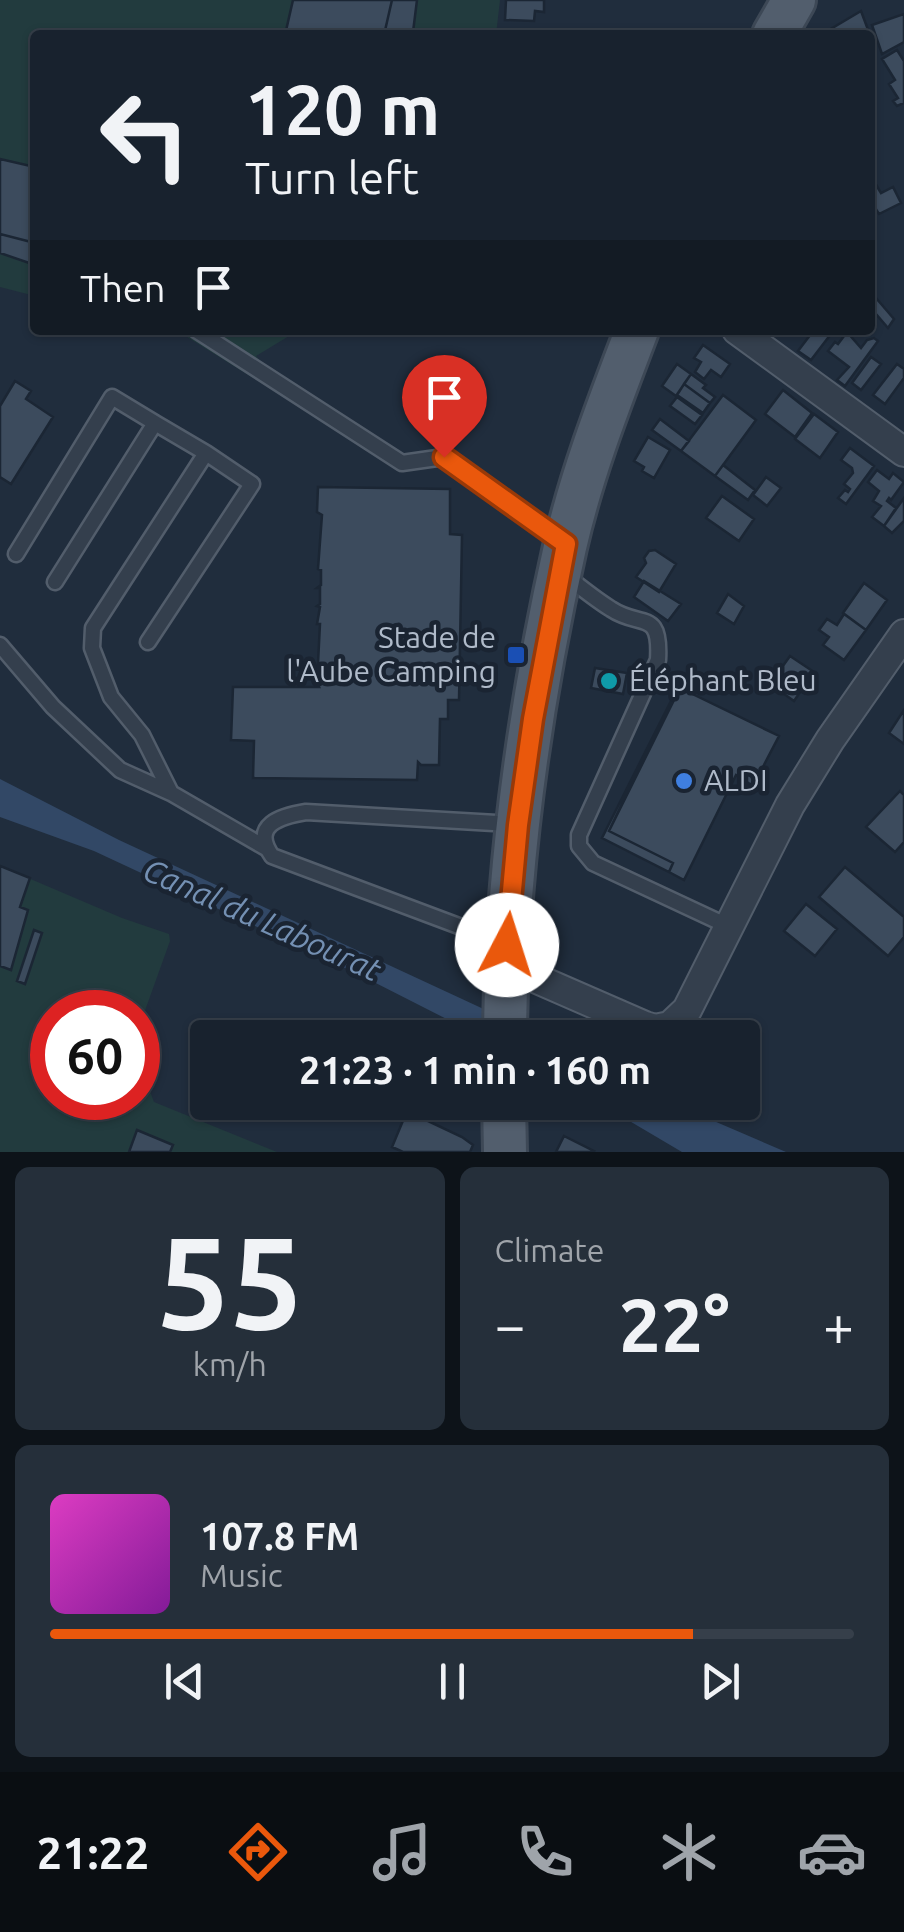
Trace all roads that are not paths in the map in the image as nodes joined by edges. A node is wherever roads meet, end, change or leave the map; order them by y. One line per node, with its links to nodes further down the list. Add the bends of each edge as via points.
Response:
1 (794, 0): 2 (main road)
2 (777, 30)
3 (204, 335): 10 (lane, via 402,462 444,457)
4 (635, 335): 10 (main road, via 601,424)
5 (744, 335): 7 (street)
6 (155, 423): 8 (lane); 9 (lane, via 112,397); 11 (lane)
7 (904, 452)
8 (206, 454): 13 (lane, via 252,484); 15 (lane, via 92,628 92,648 111,697 142,735)
9 (16, 554)
10 (563, 558): 16 (main road); 18 (lane, via 616,613 644,619 657,631 658,660 578,835 579,846 594,863)
11 (55, 582)
12 (904, 634): 18 (street, via 790,805)
13 (148, 642)
14 (0, 644): 15 (lane, via 53,707 120,770)
15 (171, 792): 17 (lane)
16 (518, 825): 17 (lane, via 306,812 270,823); 19 (main road)
17 (266, 848): 19 (lane)
18 (730, 928): 19 (street, via 687,1010 670,1026 645,1026)
19 (505, 988)
20 (505, 1120): 21 (main road)
21 (506, 1152)

